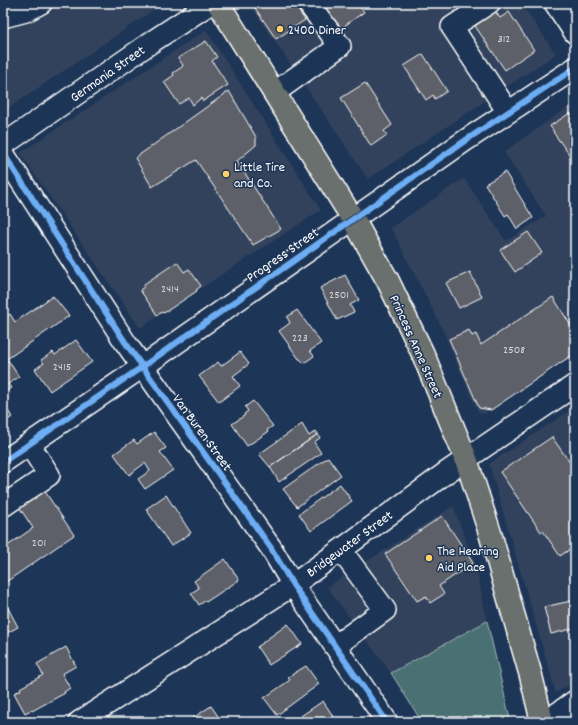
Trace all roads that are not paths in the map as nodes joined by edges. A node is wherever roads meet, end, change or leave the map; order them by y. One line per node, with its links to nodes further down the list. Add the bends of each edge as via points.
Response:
1 (42, 3): 7 (street, via 26,11)
2 (211, 3): 12 (street, Germania Street)
3 (218, 3): 10 (main road, Princess Anne Street)
4 (308, 3): 10 (street, via 340,46)
5 (489, 3): 11 (street, via 452,28)
6 (555, 3): 8 (street)
7 (3, 17)
8 (575, 33)
9 (575, 68): 11 (street, Progress Street)
10 (274, 93): 13 (main road, Princess Anne Street)
11 (508, 112): 13 (street, Progress Street)
12 (5, 144): 14 (street, Van Buren Street)
13 (353, 219): 14 (street, Progress Street); 17 (main road, Princess Anne Street, via 388,281 423,354)
14 (142, 367): 16 (street, Progress Street); 21 (street, Van Buren Street, via 271,548)
15 (575, 385): 17 (street, Bridgewater Street)
16 (29, 444): 18 (street, Progress Street); 19 (street, via 49,475)
17 (466, 459): 20 (street, Bridgewater Street); 26 (main road, Princess Anne Street, via 490,533)
18 (3, 462)
19 (3, 506)
20 (340, 550): 21 (street, Bridgewater Street); 22 (street, via 385,610)
21 (293, 585): 22 (street, Van Buren Street); 24 (street, Bridgewater Street)
22 (335, 646): 25 (street, Van Buren Street)
23 (575, 701): 26 (street)
24 (79, 722)
25 (387, 722)
26 (543, 722)

